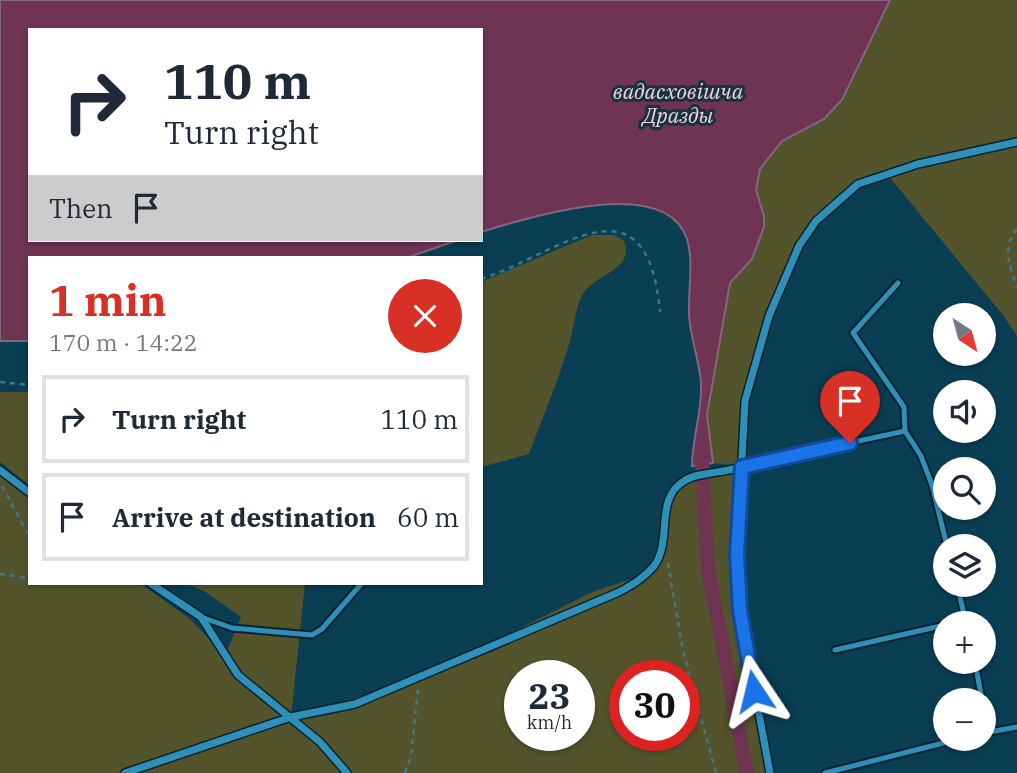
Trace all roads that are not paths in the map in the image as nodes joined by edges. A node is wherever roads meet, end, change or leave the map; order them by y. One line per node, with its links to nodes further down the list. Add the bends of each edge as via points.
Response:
1 (1017, 142): 4 (street, via 918,164 858,184 817,221 785,276 755,359 746,401)
2 (898, 283): 3 (lane, via 853,333 904,407)
3 (905, 431): 4 (lane); 7 (lane, via 921,456)
4 (742, 467): 13 (street, via 685,480 668,498 663,542 655,564 629,586 355,704); 19 (street, via 737,554 740,611)
5 (0, 470): 6 (street)
6 (28, 491)
7 (944, 534)
8 (153, 585): 10 (street)
9 (360, 585): 10 (lane, via 312,635 232,628)
10 (201, 617): 13 (street, via 238,675)
11 (933, 628): 12 (lane)
12 (835, 650)
13 (290, 717): 17 (street); 18 (street, via 320,742)
14 (1017, 727): 15 (lane)
15 (996, 731)
16 (933, 746): 20 (lane)
17 (125, 773)
18 (346, 773)
19 (770, 773)
20 (825, 773)

